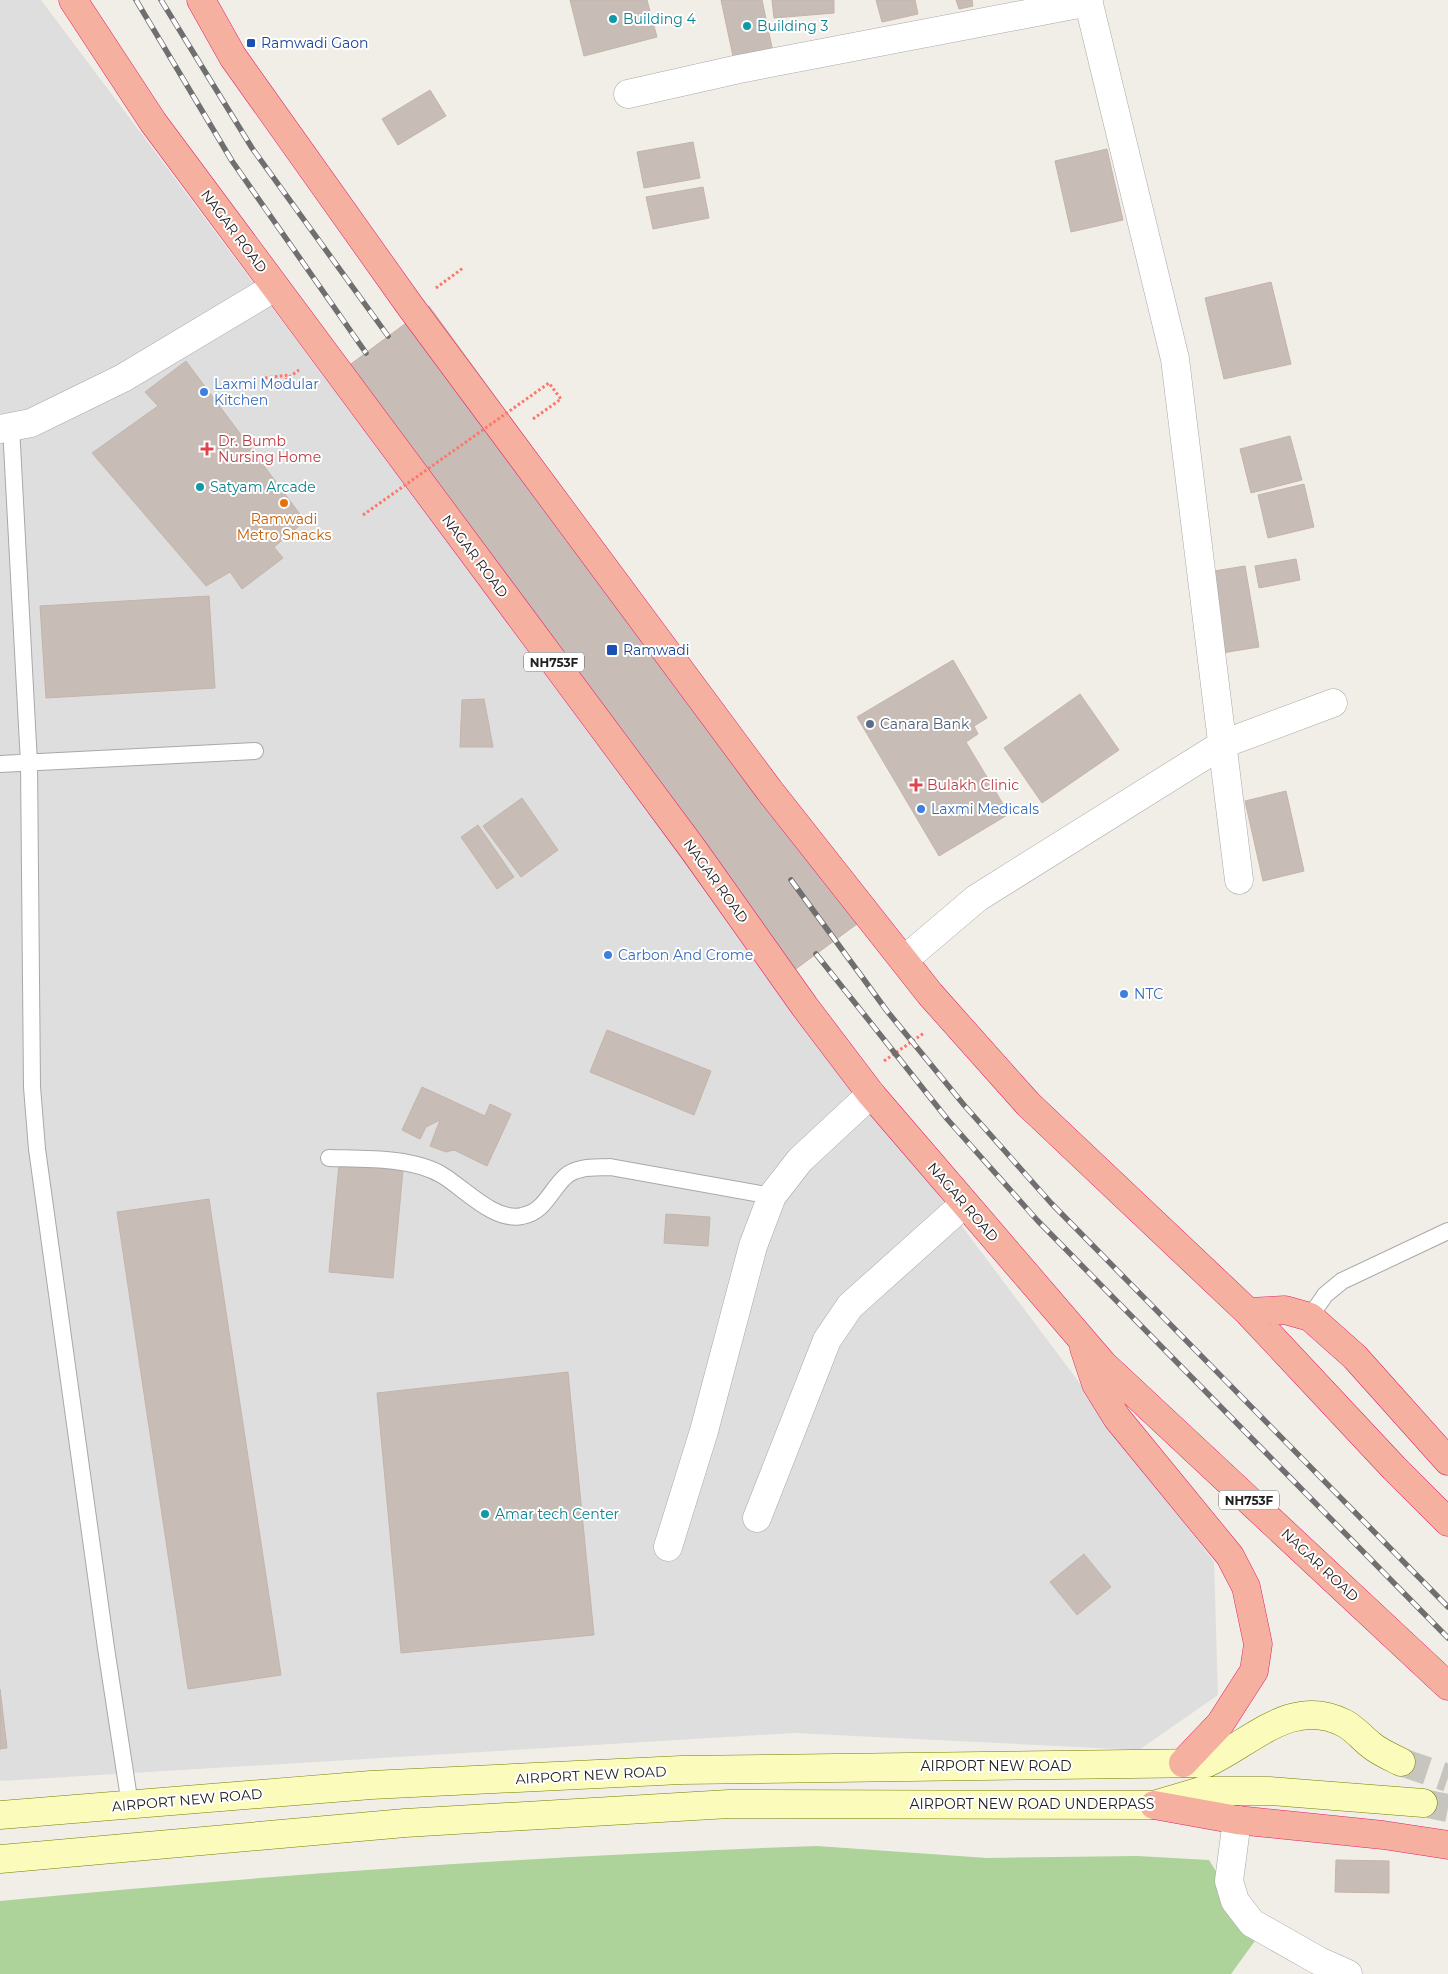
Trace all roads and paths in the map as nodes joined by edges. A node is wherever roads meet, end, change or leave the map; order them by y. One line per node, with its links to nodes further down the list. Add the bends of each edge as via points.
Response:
1 (73, 0): 5 (highway, NAGAR ROAD / NH753F, via 153,122)
2 (201, 0): 17 (highway, via 233,58 410,306 769,790)
3 (1088, 1): 4 (street); 12 (street, via 1174,359)
4 (628, 94)
5 (275, 287): 9 (street, via 124,378 31,423); 19 (highway, NAGAR ROAD / NH753F)
6 (291, 375): 7 (path)
7 (265, 378)
8 (561, 399): 10 (path, bridge, via 549,384)
9 (6, 428): 14 (lane)
10 (363, 515)
11 (1333, 703): 12 (street)
12 (1223, 744): 16 (street); 17 (street, via 977,898)
13 (255, 751): 14 (lane)
14 (29, 763): 15 (lane); 35 (lane, via 32,1087 37,1149)
15 (0, 764)
16 (1239, 880)
17 (904, 960): 18 (highway)
18 (949, 1015): 19 (path); 24 (highway, via 1028,1104)
19 (865, 1086): 21 (street); 22 (highway, NAGAR ROAD / NH753F)
20 (329, 1158): 21 (lane, via 396,1160 441,1174 502,1216 521,1216 540,1208 566,1176 586,1168 610,1167)
21 (772, 1196): 30 (street, via 753,1246 704,1431)
22 (964, 1204): 26 (highway, NAGAR ROAD / NH753F); 28 (street, via 850,1306 826,1340)
23 (1448, 1231): 25 (lane, via 1342,1281 1325,1295)
24 (1248, 1312): 25 (highway, via 1285,1310); 29 (highway)
25 (1310, 1317): 27 (highway, via 1355,1357)
26 (1080, 1337): 31 (highway, NAGAR ROAD / NH753F, via 1103,1364); 33 (highway, via 1096,1384 1116,1418 1230,1556 1246,1586 1258,1644 1254,1671 1220,1724)
27 (1448, 1461)
28 (757, 1518)
29 (1448, 1522)
30 (668, 1547)
31 (1448, 1686)
32 (1401, 1762): 33 (main road, via 1372,1747 1347,1724 1331,1717 1306,1714 1276,1724 1207,1763)
33 (1183, 1763): 35 (main road, AIRPORT NEW ROAD, via 681,1770 370,1785)
34 (1423, 1802): 36 (main road, AIRPORT NEW ROAD UNDERPASS, via 1269,1791 1201,1791)
35 (130, 1804): 37 (main road, AIRPORT NEW ROAD)
36 (1154, 1806): 38 (highway); 40 (main road, AIRPORT NEW ROAD UNDERPASS, via 728,1804 405,1823)
37 (0, 1815)
38 (1237, 1820): 39 (highway); 41 (street, via 1229,1881 1235,1901 1252,1923)
39 (1448, 1845)
40 (0, 1859)
41 (1348, 1974)

